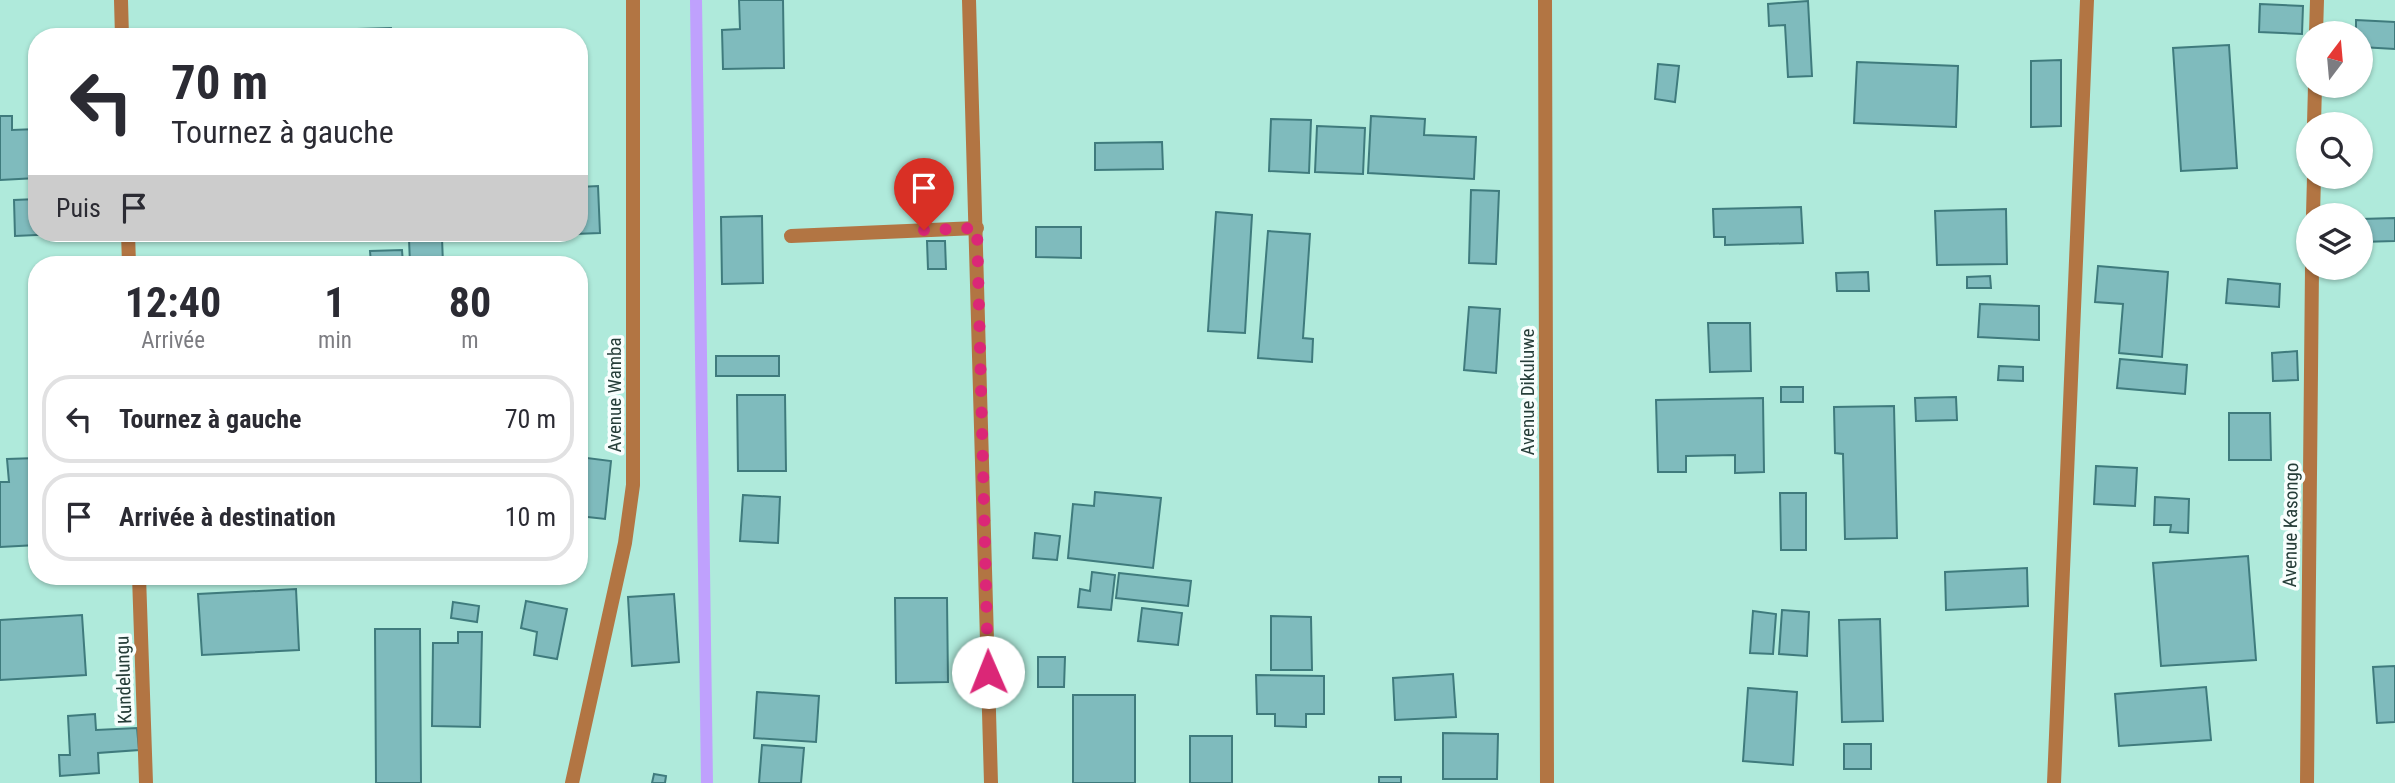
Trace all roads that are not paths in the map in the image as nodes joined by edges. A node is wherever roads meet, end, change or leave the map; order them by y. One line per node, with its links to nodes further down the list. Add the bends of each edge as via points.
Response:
1 (121, 0): 8 (street)
2 (633, 0): 14 (street, Avenue Wamba, via 633,485 625,543)
3 (969, 0): 9 (street)
4 (1545, 0): 16 (street, Avenue Dikuluwe)
5 (2087, 0): 17 (street)
6 (2317, 0): 7 (street)
7 (2316, 21)
8 (122, 28)
9 (977, 228): 10 (street); 15 (street)
10 (791, 236)
11 (2312, 280): 18 (street, Avenue Kasongo)
12 (139, 585): 13 (street, Kundelungu)
13 (146, 783)
14 (572, 783)
15 (991, 783)
16 (1547, 783)
17 (2054, 783)
18 (2307, 783)

